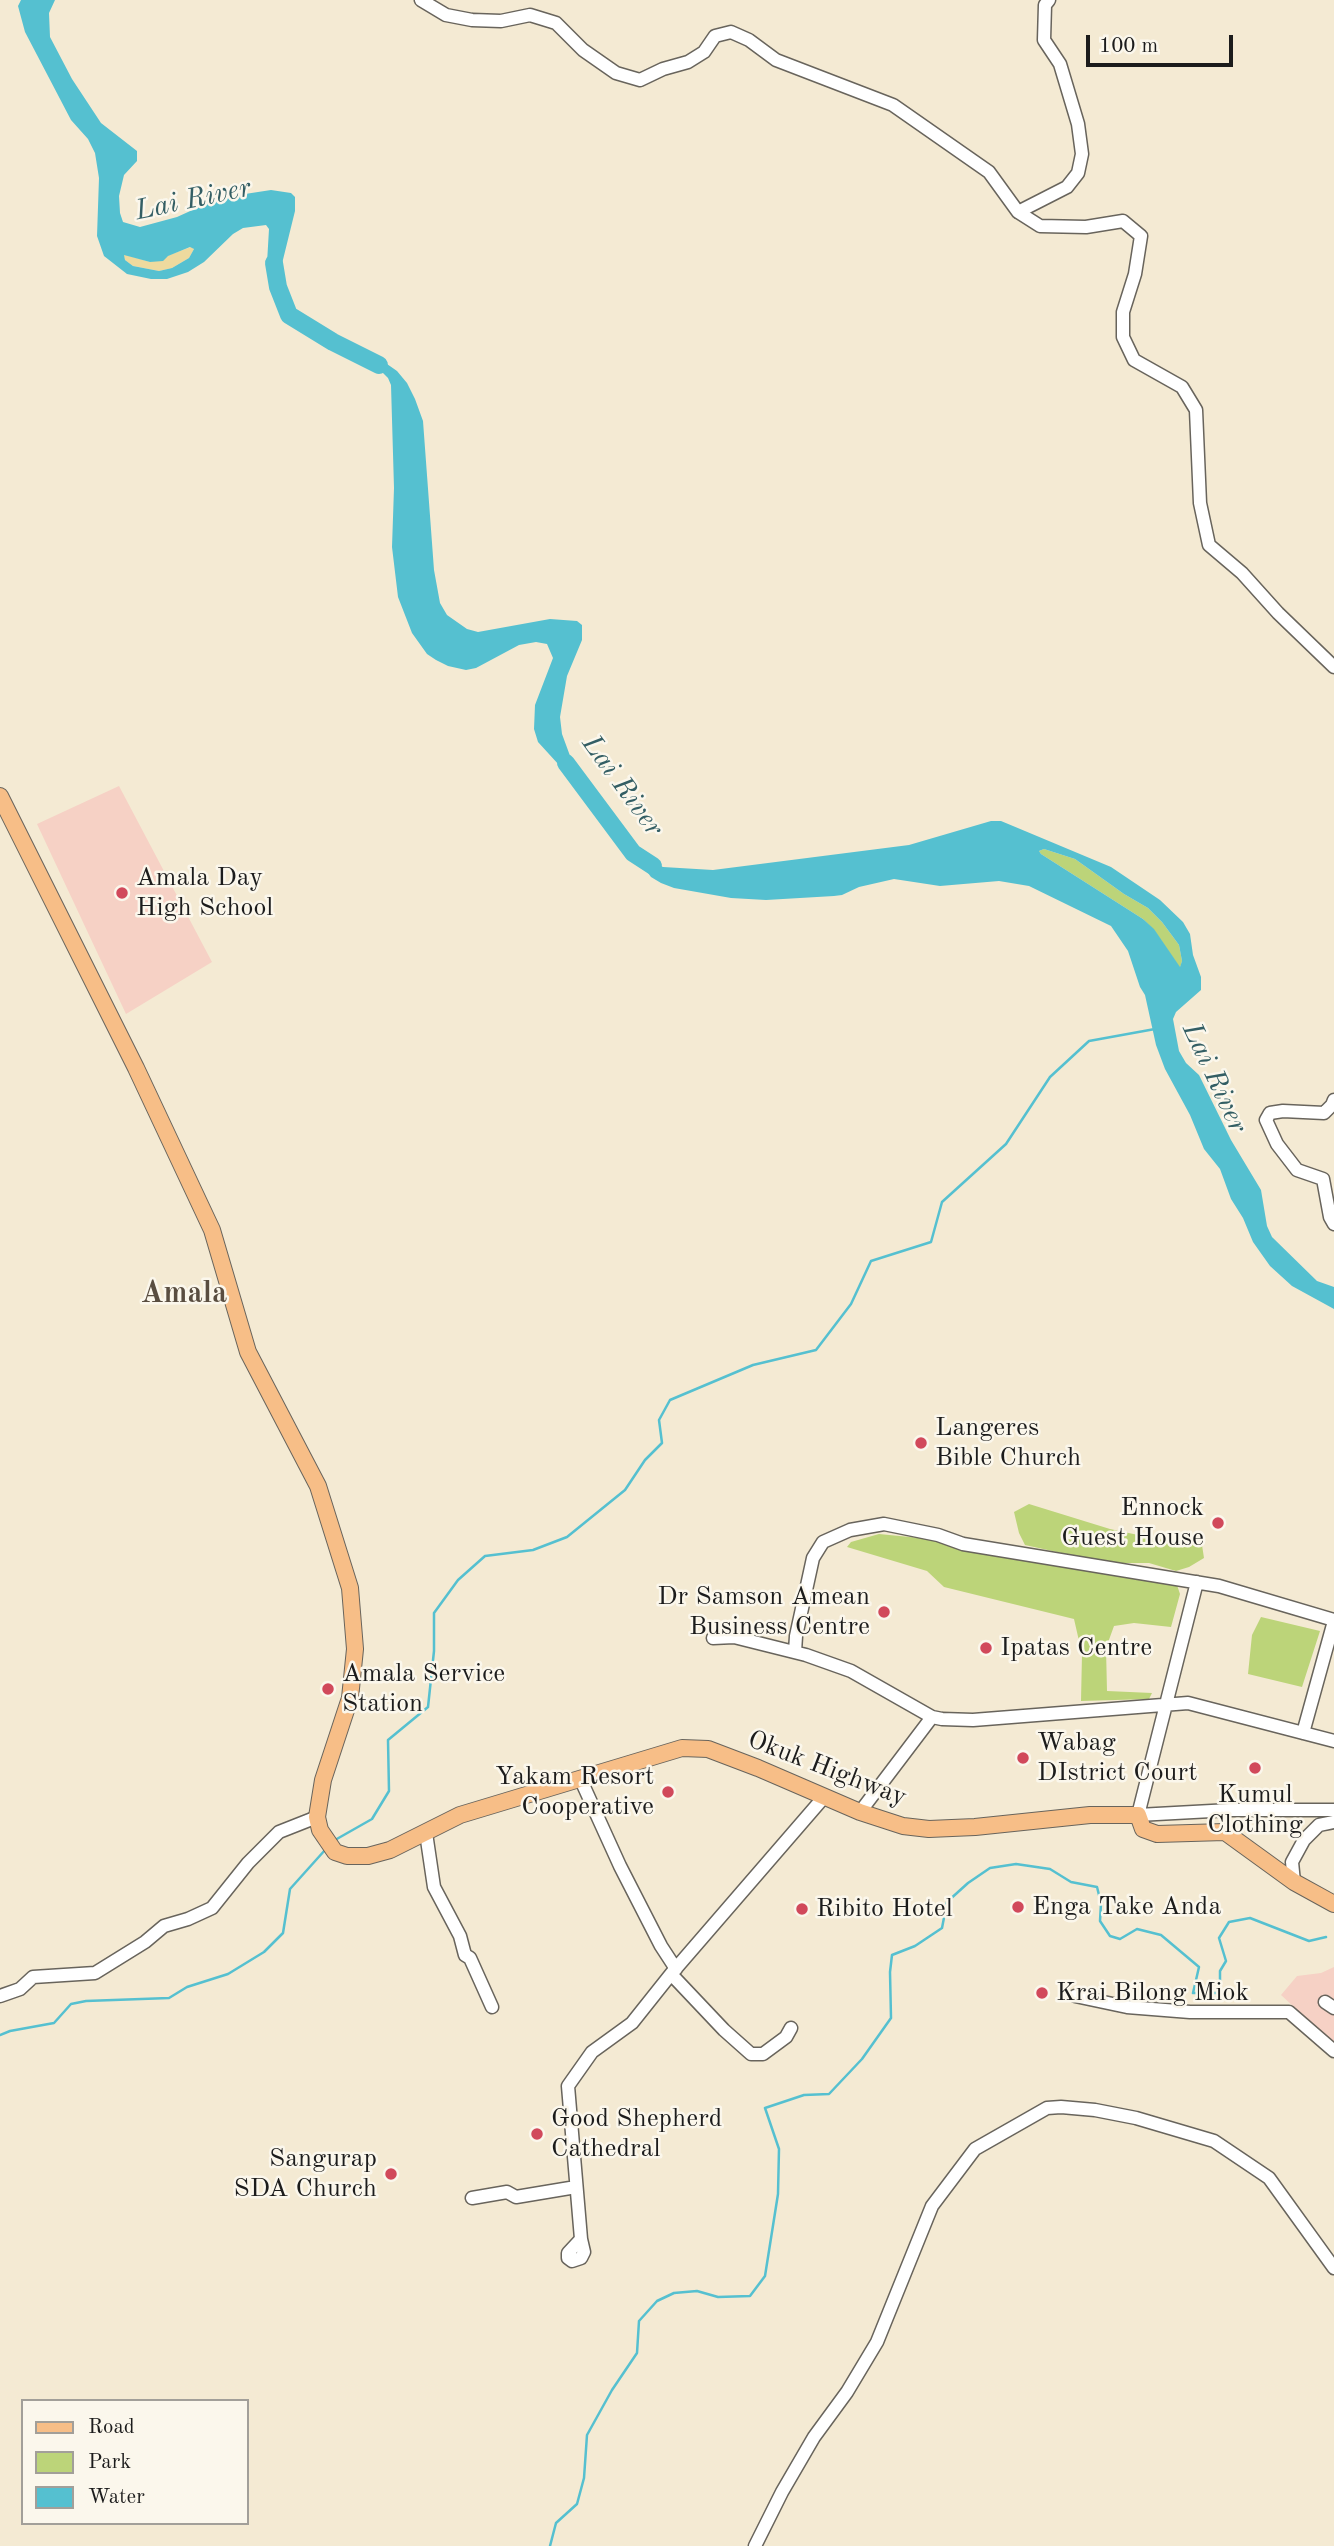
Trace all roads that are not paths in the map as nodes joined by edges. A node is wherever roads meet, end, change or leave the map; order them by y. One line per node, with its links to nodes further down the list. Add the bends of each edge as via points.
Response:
1 (421, 0): 3 (street, via 446,15 472,20 530,15 556,23 616,73 640,80 688,62 704,52 715,36 731,32 776,60 892,105 989,172)
2 (1049, 0): 3 (street, via 1044,40 1060,64 1083,154 1078,173 1067,187)
3 (1018, 212): 4 (street, via 1040,226 1086,227 1123,221 1142,236 1123,313 1123,337 1134,360 1182,387 1196,410 1200,503 1209,545)
4 (1334, 667)
5 (0, 796): 22 (main road, via 212,1230 248,1352 318,1486 350,1588 355,1649 350,1698 323,1780)
6 (1334, 1100): 7 (street, via 1324,1113 1283,1111 1266,1120 1297,1170 1323,1179)
7 (1334, 1224)
8 (1197, 1582): 9 (street); 11 (street, via 963,1544 884,1524 850,1530 823,1542 813,1558); 12 (street)
9 (1334, 1620): 14 (street)
10 (713, 1638): 11 (street, via 734,1637)
11 (795, 1652): 13 (street, via 851,1671)
12 (1164, 1706): 13 (street, via 973,1720); 14 (street, via 1188,1703); 20 (street)
13 (932, 1717): 19 (street)
14 (1303, 1733): 15 (street)
15 (1334, 1741)
16 (580, 1778): 17 (main road, Okuk Highway, via 682,1748 708,1749); 23 (main road, Okuk Highway, via 460,1815); 26 (street)
17 (824, 1797): 19 (main road, Okuk Highway); 26 (street)
18 (1334, 1810): 20 (street)
19 (860, 1812): 20 (main road, Okuk Highway, via 929,1829)
20 (1138, 1815): 24 (main road, via 1143,1829 1157,1834 1225,1832)
21 (1334, 1822): 24 (street, via 1319,1825 1304,1840 1292,1862)
22 (318, 1824): 23 (main road, Okuk Highway, via 335,1852 347,1856 390,1850); 27 (street, via 279,1832 212,1908 163,1926 95,1973 33,1977 20,1989)
23 (426, 1833): 29 (street, via 434,1887)
24 (1294, 1882): 25 (main road)
25 (1334, 1904)
26 (674, 1971): 30 (street, via 751,2054 763,2054); 32 (street, via 632,2023 592,2052 568,2086)
27 (0, 1996)
28 (1075, 1996): 31 (street, via 1127,2007 1289,2012)
29 (492, 2007)
30 (791, 2028)
31 (1334, 2050)
32 (576, 2187): 33 (street, via 516,2197 506,2192); 34 (street)
33 (472, 2198)
34 (581, 2239)
35 (1334, 2268): 36 (street, via 1269,2178 1214,2141 1136,2118 1047,2108 975,2149 932,2206 877,2342 808,2448)
36 (755, 2546)

